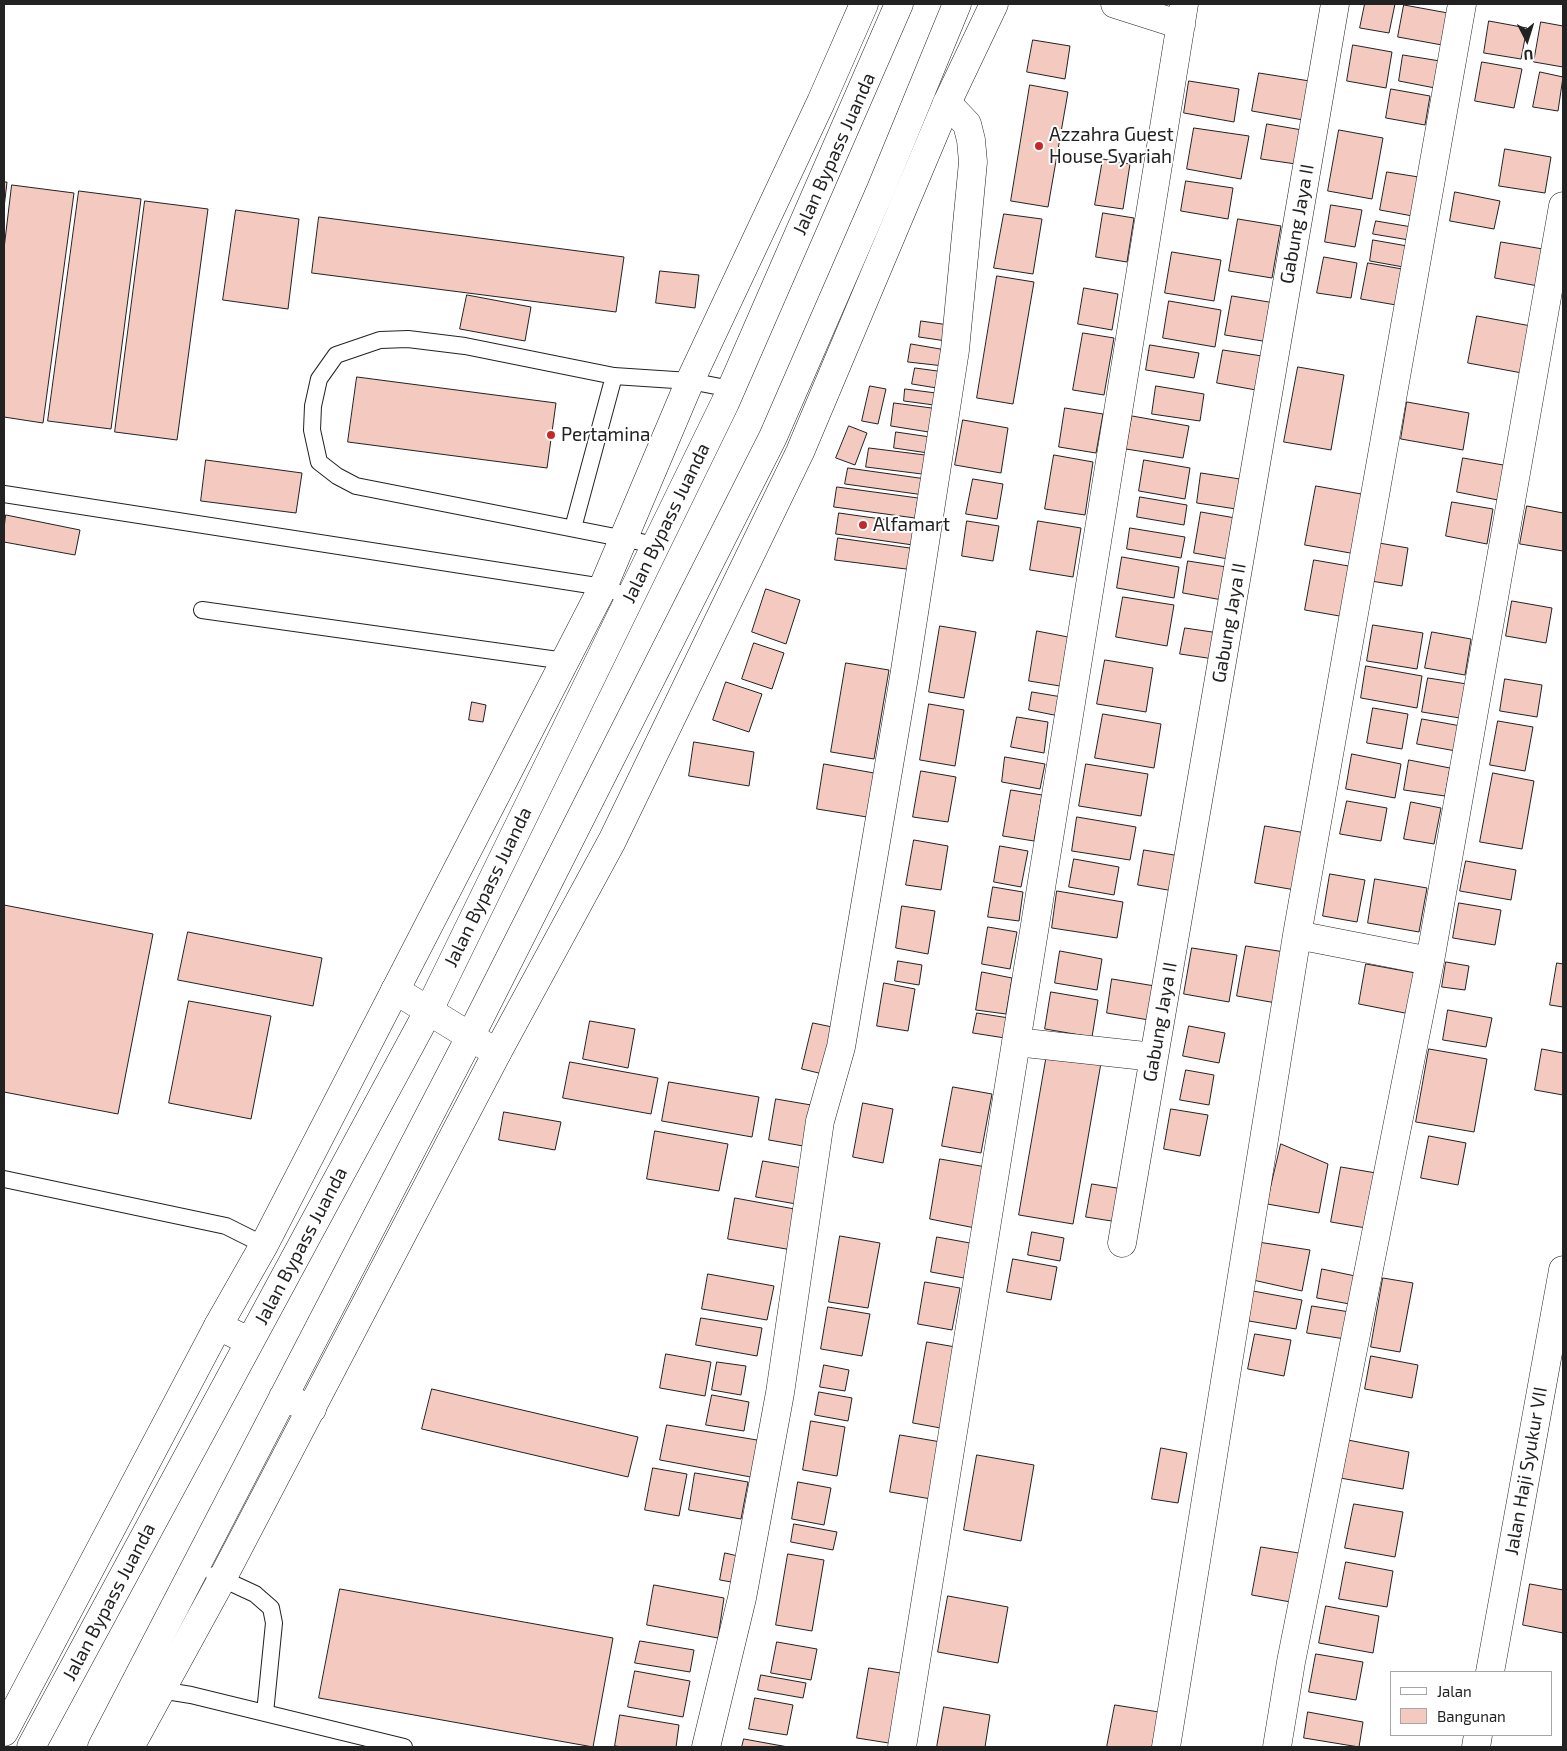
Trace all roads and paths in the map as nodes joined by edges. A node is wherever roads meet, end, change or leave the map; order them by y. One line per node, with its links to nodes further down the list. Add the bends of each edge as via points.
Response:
1 (864, 4): 12 (main road)
2 (899, 4): 13 (main road, Jalan Bypass Juanda)
3 (957, 4): 26 (main road, via 773,437)
4 (994, 4): 9 (main road)
5 (1115, 4): 8 (main road)
6 (1336, 4): 29 (main road, Gabung Jaya II)
7 (1462, 4): 22 (main road)
8 (1182, 14): 27 (main road)
9 (947, 103): 28 (main road, via 800,452 612,841); 48 (main road, via 967,124 973,162 954,350 904,677 841,1047 820,1120 780,1393 742,1598)
10 (1563, 206): 23 (main road)
11 (614, 376): 12 (lane); 15 (lane); 15 (lane, via 465,346 408,339 380,340 336,355 319,380 312,430 319,462 337,476 356,486)
12 (690, 381): 13 (lane); 16 (main road)
13 (731, 389): 17 (main road, Jalan Bypass Juanda)
14 (4, 494): 18 (lane)
15 (573, 528): 16 (lane)
16 (623, 538): 17 (lane); 18 (main road)
17 (656, 545): 19 (main road, Jalan Bypass Juanda)
18 (603, 587): 19 (lane); 21 (main road)
19 (630, 596): 25 (main road, Jalan Bypass Juanda)
20 (202, 610): 21 (lane)
21 (565, 661): 24 (main road)
22 (1297, 935): 23 (main road); 50 (main road)
23 (1430, 961): 51 (main road)
24 (395, 990): 25 (main road); 32 (main road)
25 (428, 1010): 26 (main road); 35 (main road, Jalan Bypass Juanda)
26 (470, 1035): 28 (main road); 36 (main road)
27 (1016, 1042): 29 (main road); 49 (main road)
28 (497, 1053): 37 (main road)
29 (1154, 1057): 31 (main road, Gabung Jaya II)
30 (4, 1179): 32 (lane, via 226,1226)
31 (1122, 1243)
32 (264, 1245): 34 (main road)
33 (1563, 1270): 40 (main road, Jalan Haji Syukur VII)
34 (218, 1326): 35 (main road); 43 (main road)
35 (249, 1341): 44 (main road, Jalan Bypass Juanda)
36 (283, 1396): 37 (main road); 38 (main road)
37 (312, 1409): 39 (main road)
38 (196, 1566): 39 (lane); 45 (main road)
39 (222, 1579): 41 (main road); 42 (lane, via 255,1594 271,1608 274,1623)
40 (1490, 1671)
41 (160, 1690): 42 (lane); 46 (main road)
42 (265, 1713): 47 (lane)
43 (4, 1732)
44 (32, 1747)
45 (102, 1747)
46 (130, 1747)
47 (404, 1747)
48 (706, 1747)
49 (902, 1747)
50 (1166, 1747)
51 (1277, 1747)

